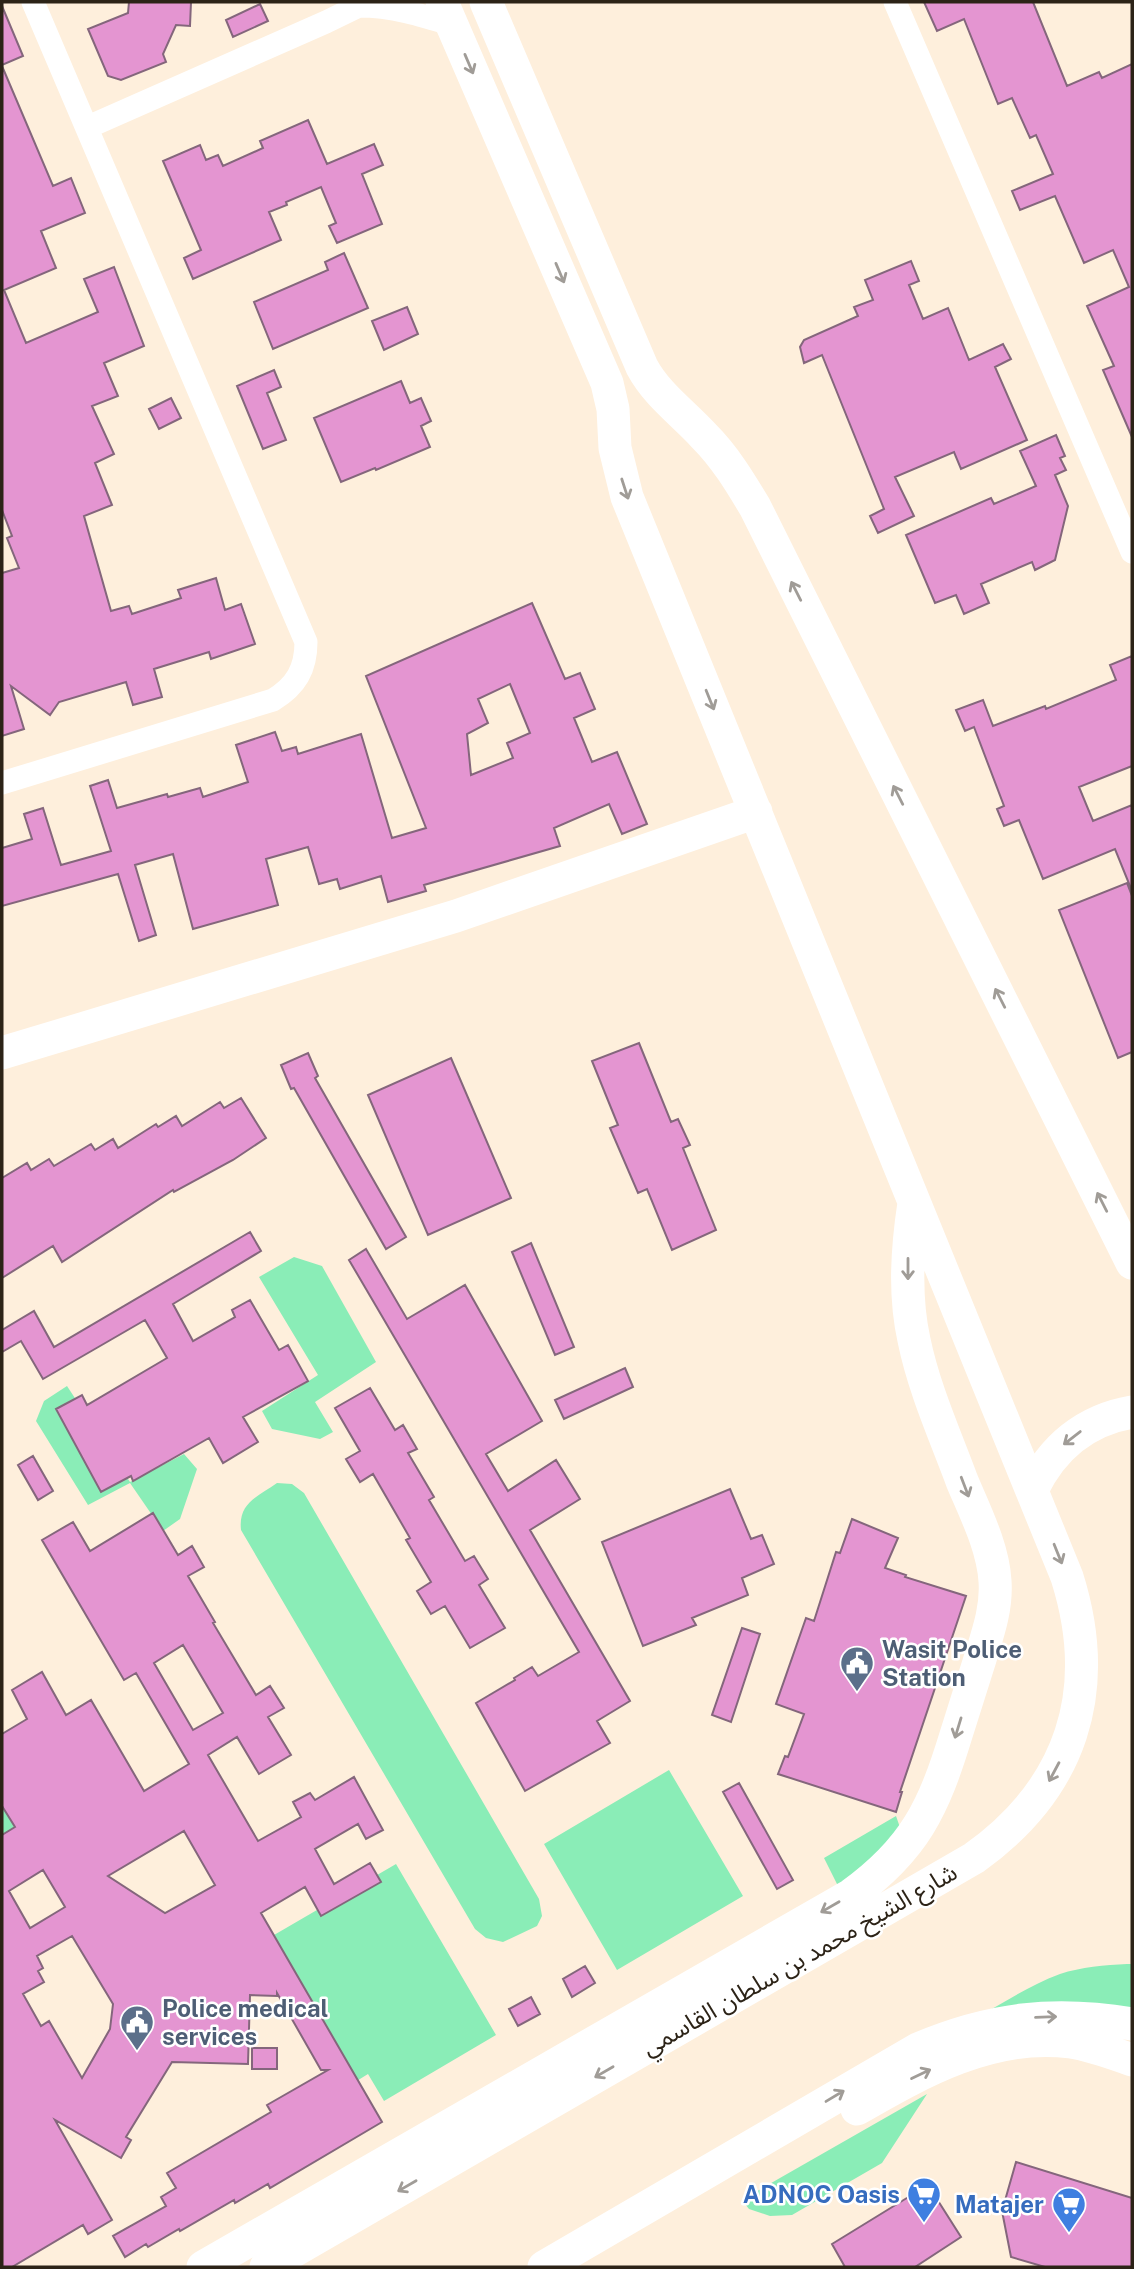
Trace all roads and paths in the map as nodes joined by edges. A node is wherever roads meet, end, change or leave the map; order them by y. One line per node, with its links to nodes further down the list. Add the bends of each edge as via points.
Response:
1 (33, 2): 6 (street)
2 (486, 2): 7 (main road)
3 (895, 2): 9 (street)
4 (360, 4): 5 (street); 6 (street)
5 (447, 14): 8 (main road, شارع الشيخ محمد بن سلطان القاسمي, one-way to 8)
6 (88, 127): 10 (street, via 306,642 306,656 295,682 272,700)
7 (649, 380): 8 (main road); 14 (main road, one-way to 7, via 755,508 725,460)
8 (611, 395): 11 (main road, شارع الشيخ محمد بن سلطان القاسمي, one-way to 11, via 615,448 627,497)
9 (1132, 552)
10 (2, 783)
11 (756, 812): 12 (main road, via 456,916); 13 (main road, شارع الشيخ محمد بن سلطان القاسمي)
12 (2, 1053)
13 (914, 1201): 16 (main road, شارع الشيخ محمد بن سلطان القاسمي); 19 (main road, one-way to 19, via 907,1270 914,1339 933,1405 990,1552 996,1595 945,1771 916,1832 887,1867 851,1895)
14 (1132, 1263)
15 (1132, 1412): 16 (main road, one-way to 16, via 1095,1423 1072,1438 1050,1460)
16 (1032, 1490): 20 (main road, شارع الشيخ محمد بن سلطان القاسمي, one-way to 20, via 1075,1602 1082,1682 1061,1759 1015,1824 974,1858)
17 (1132, 2024): 21 (main road, one-way to 17, via 928,2045 1009,2020 1073,2016)
18 (1132, 2060): 22 (main road, one-way to 18, via 883,2094 974,2052 1043,2040 1071,2042)
19 (203, 2267)
20 (266, 2267)
21 (544, 2267)
22 (585, 2267)

